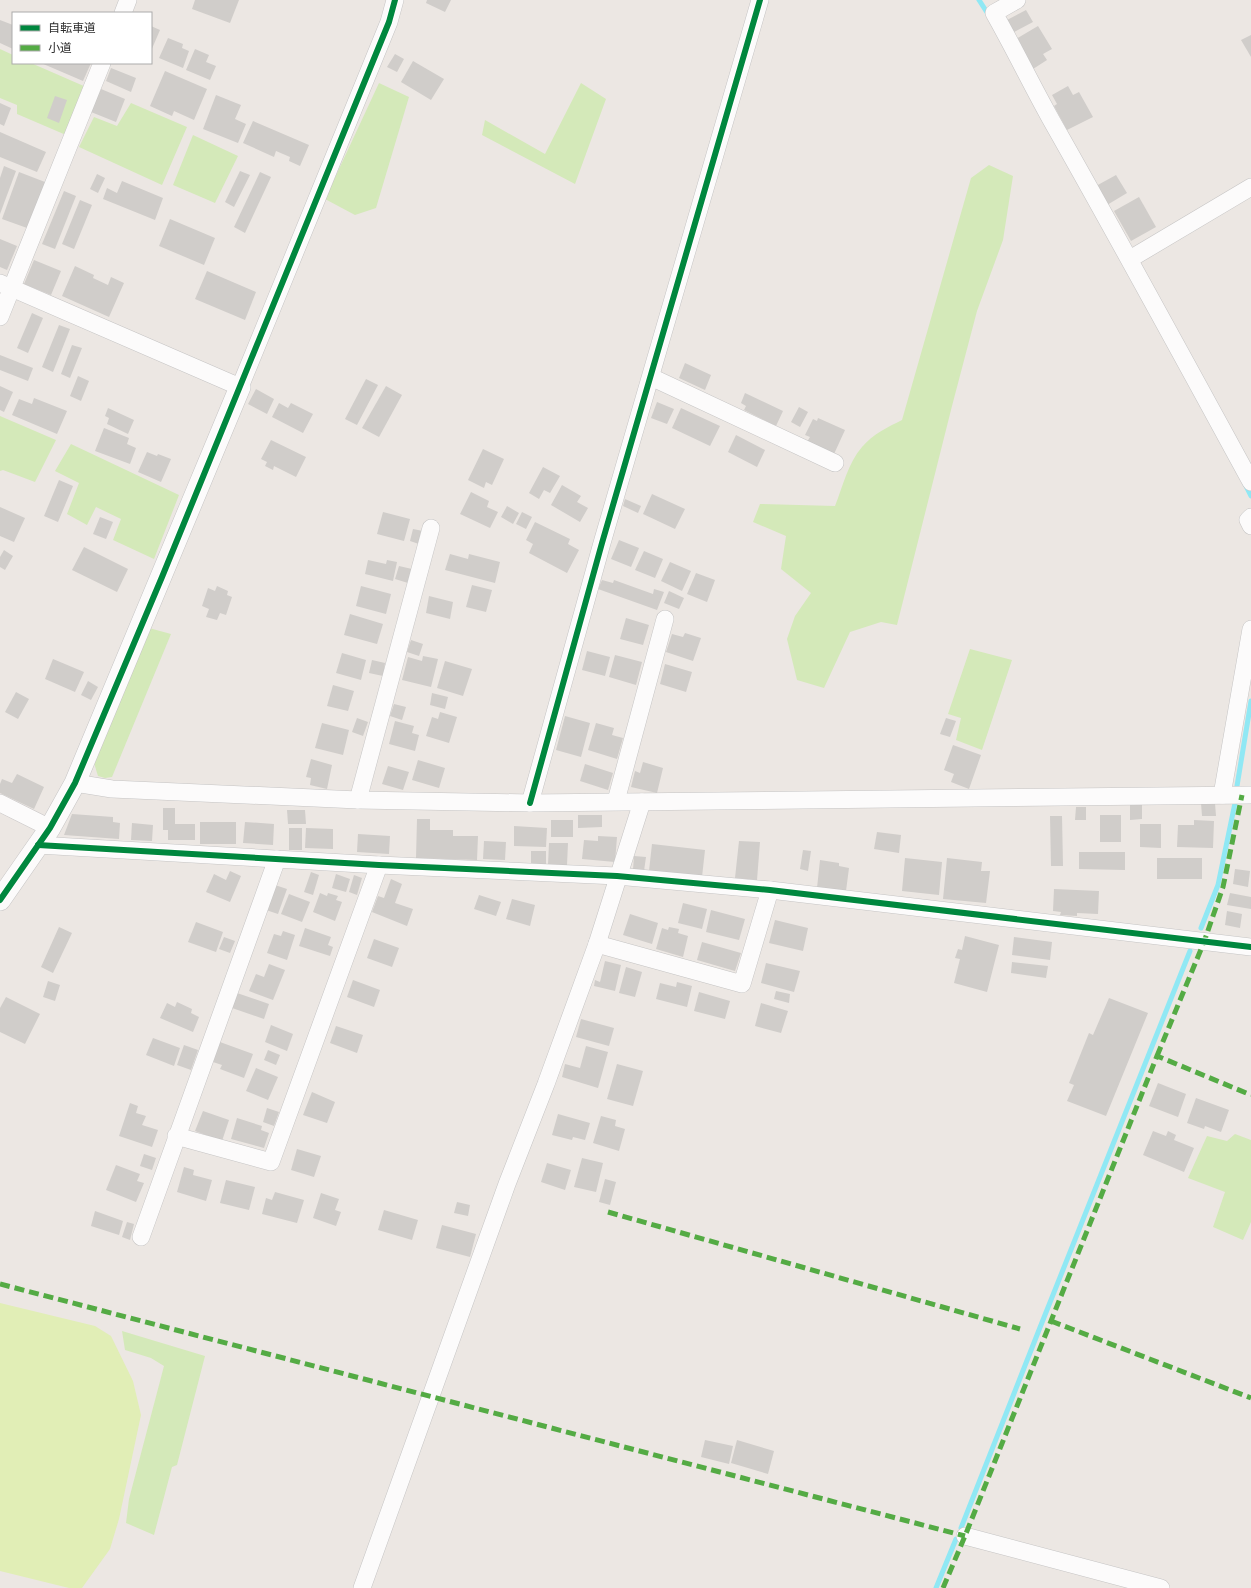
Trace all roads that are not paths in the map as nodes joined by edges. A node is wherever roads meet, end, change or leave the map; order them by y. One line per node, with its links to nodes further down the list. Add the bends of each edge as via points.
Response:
1 (128, 0): 5 (street)
2 (395, 0): 12 (street, via 389,22)
3 (760, 0): 11 (street)
4 (1017, 0): 8 (street, via 994,13)
5 (123, 12)
6 (102, 64): 9 (street)
7 (1251, 187): 8 (street)
8 (1130, 259): 14 (street)
9 (6, 285): 10 (street); 12 (street)
10 (0, 317)
11 (650, 377): 13 (street); 27 (street)
12 (240, 387): 20 (street)
13 (835, 463)
14 (1251, 482)
15 (1251, 518): 16 (street, via 1248,520)
16 (1251, 526)
17 (431, 528): 23 (street)
18 (665, 619): 24 (street)
19 (1251, 629): 21 (street)
20 (75, 783): 23 (street, via 112,789); 28 (street)
21 (1222, 795): 22 (street); 25 (street)
22 (1251, 795)
23 (358, 800): 27 (street)
24 (616, 801): 25 (street); 27 (street)
25 (642, 802): 32 (street)
26 (0, 803): 28 (street)
27 (530, 803)
28 (50, 828): 29 (street)
29 (38, 845): 30 (street); 34 (street)
30 (276, 859): 31 (street); 37 (street)
31 (379, 865): 32 (street); 37 (street, via 271,1162)
32 (617, 876): 33 (street); 35 (street)
33 (770, 890): 35 (street, via 742,984); 36 (street)
34 (0, 900)
35 (596, 944): 40 (street, via 546,1084 506,1184)
36 (1251, 947)
37 (176, 1136): 38 (street)
38 (141, 1237)
39 (965, 1536): 41 (street)
40 (362, 1588)
41 (1161, 1588)

